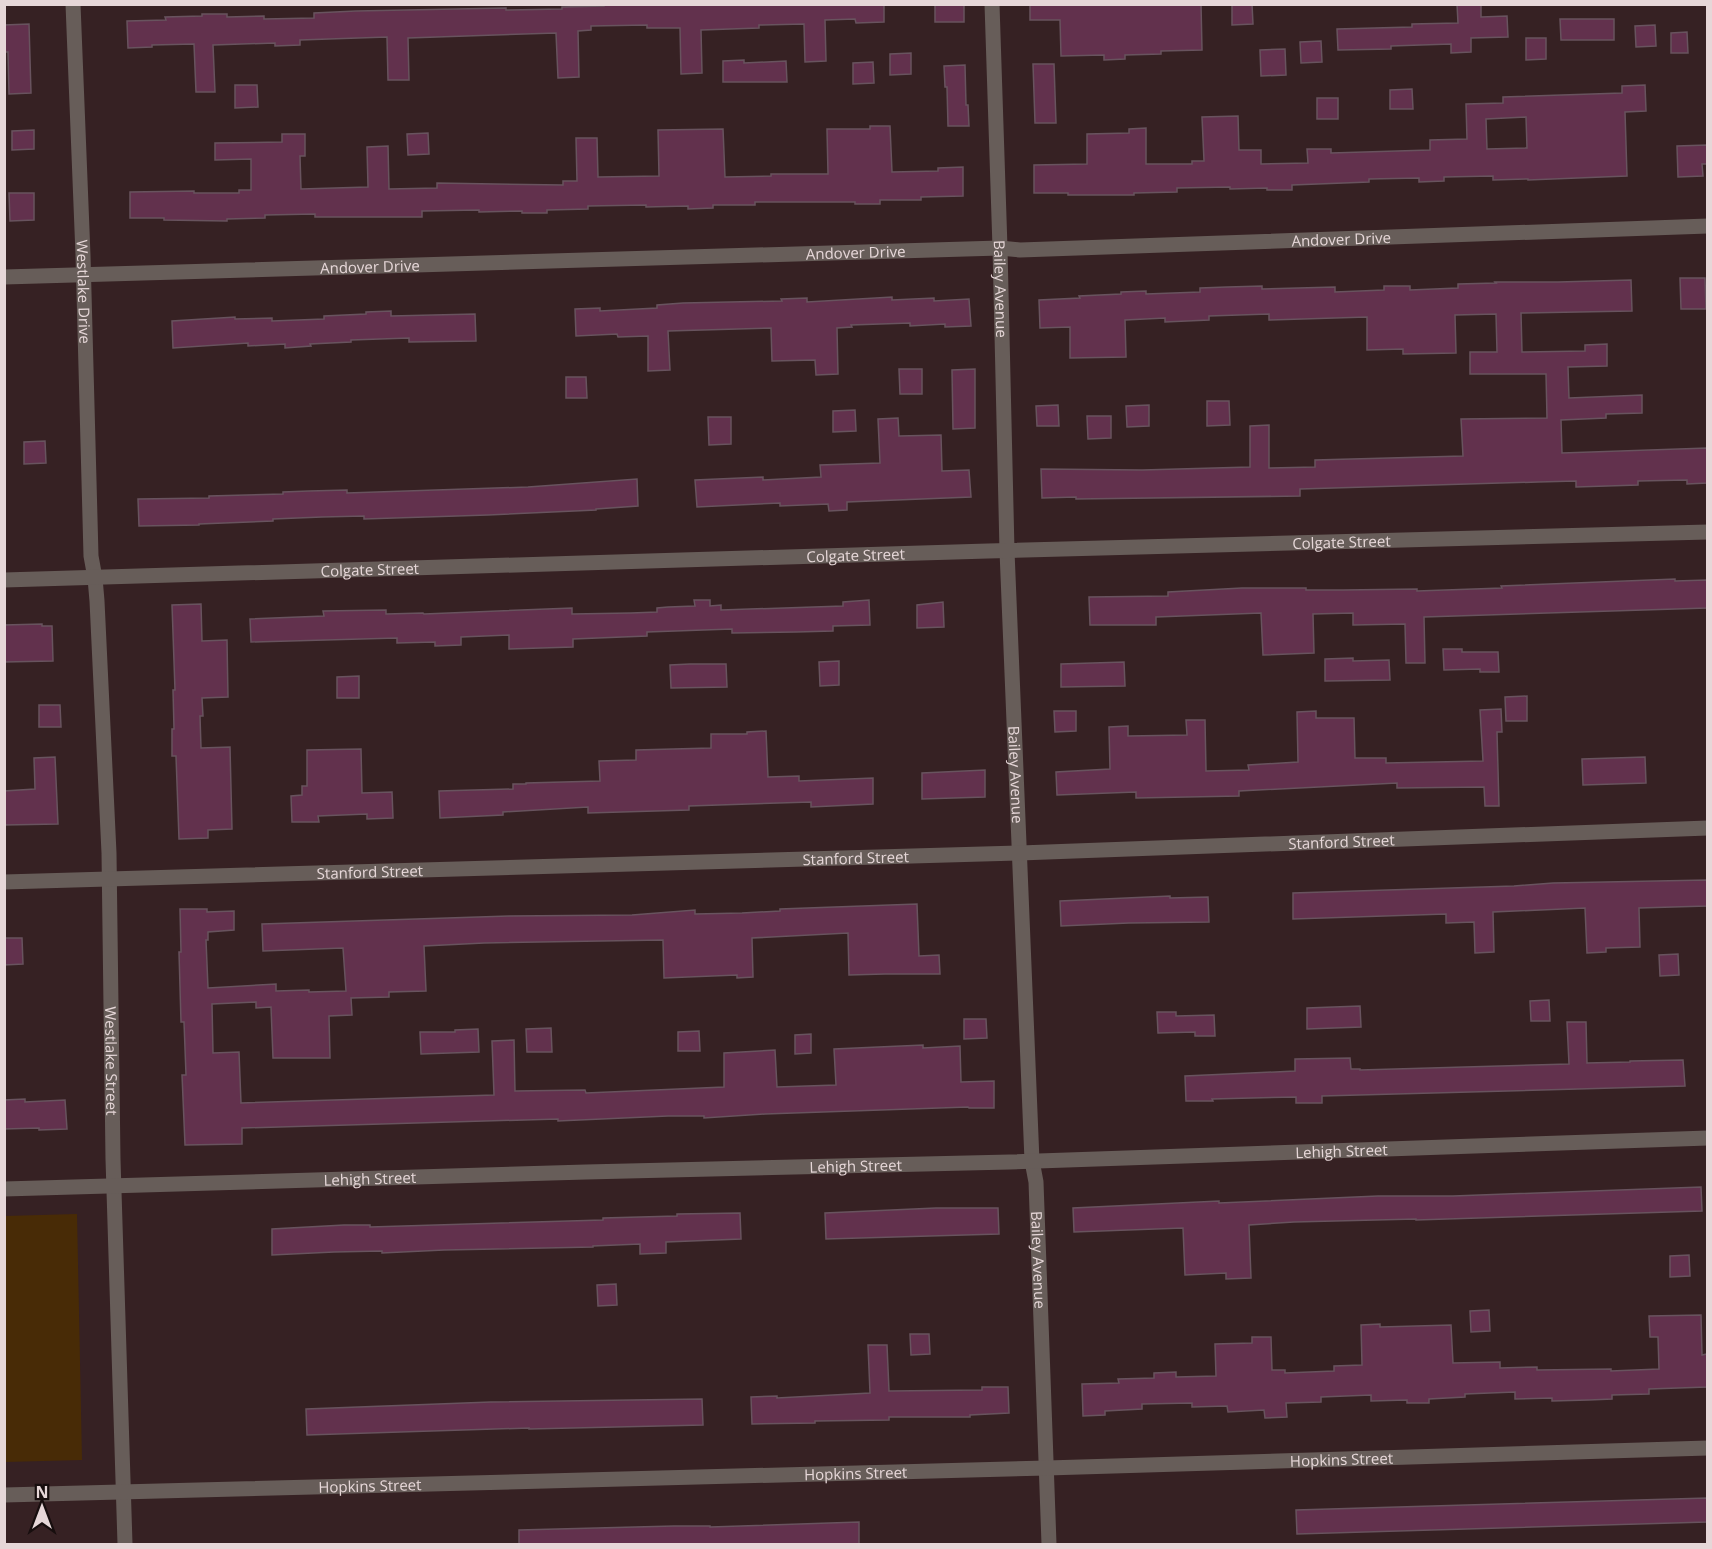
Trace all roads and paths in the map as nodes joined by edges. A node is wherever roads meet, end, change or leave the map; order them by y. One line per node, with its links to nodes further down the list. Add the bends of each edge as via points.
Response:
1 (73, 4): 5 (street, Westlake Drive)
2 (992, 4): 4 (street, Bailey Avenue)
3 (1707, 226): 4 (street, Andover Drive)
4 (1000, 248): 5 (street, Andover Drive); 8 (street, Bailey Avenue)
5 (82, 274): 6 (street, Andover Drive); 9 (street, Westlake Drive, via 91,556)
6 (4, 278)
7 (1707, 532): 8 (street, Colgate Street)
8 (1007, 551): 9 (street, Colgate Street); 12 (street, Bailey Avenue)
9 (95, 578): 10 (street, Colgate Street); 13 (street, Westlake Street)
10 (4, 580)
11 (1707, 828): 12 (street, Stanford Street)
12 (1020, 853): 13 (street, Stanford Street); 16 (street, Bailey Avenue)
13 (109, 880): 14 (street, Stanford Street); 17 (street, Westlake Street)
14 (4, 882)
15 (1707, 1138): 16 (street, Lehigh Street)
16 (1032, 1161): 17 (street, Lehigh Street); 20 (street, Bailey Avenue)
17 (114, 1186): 18 (street, Lehigh Street); 21 (street, Westlake Street)
18 (4, 1189)
19 (1707, 1448): 20 (street, Hopkins Street)
20 (1047, 1468): 21 (street, Hopkins Street); 24 (street, Bailey Avenue)
21 (123, 1492): 22 (street, Hopkins Street); 23 (street, Westlake Street)
22 (4, 1495)
23 (125, 1545)
24 (1049, 1545)

